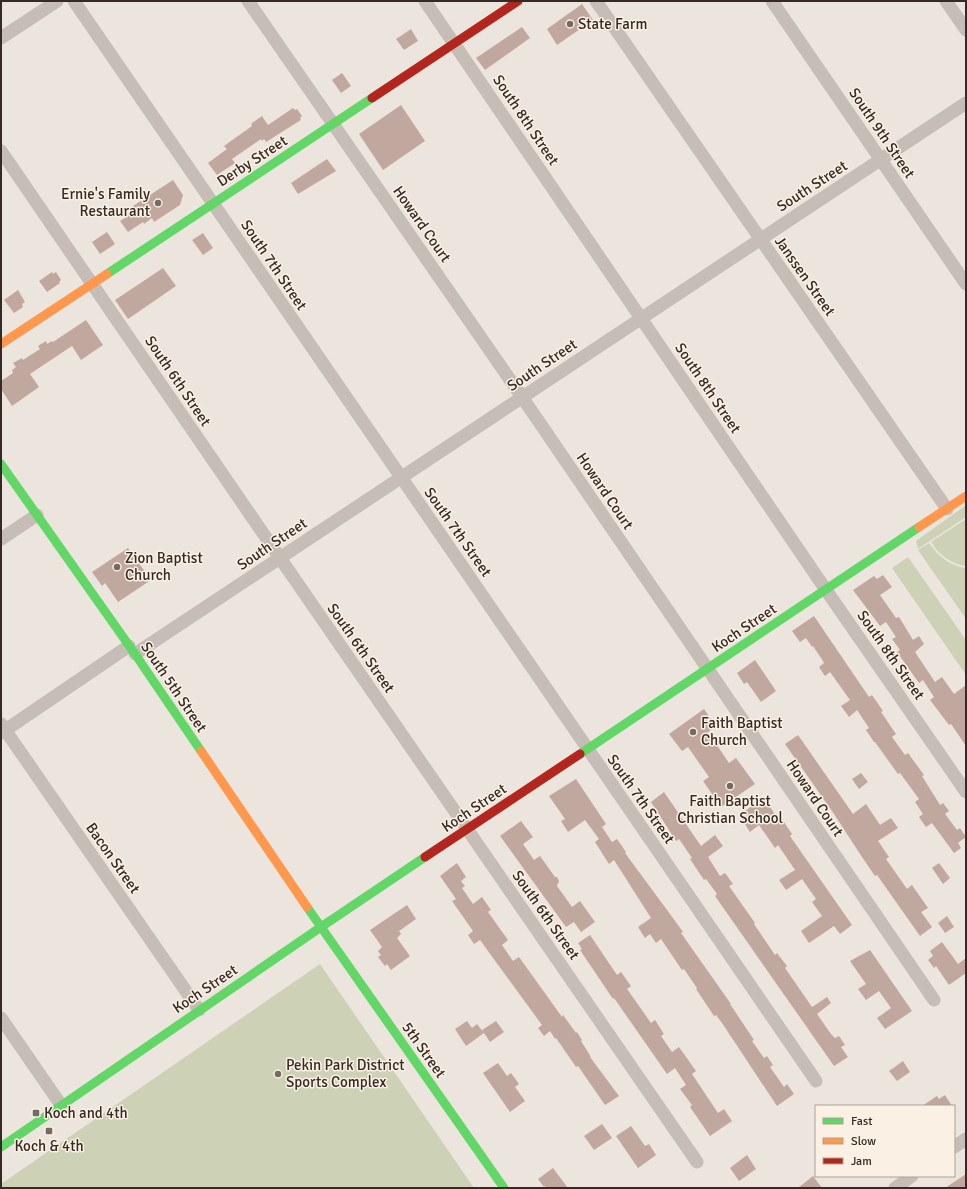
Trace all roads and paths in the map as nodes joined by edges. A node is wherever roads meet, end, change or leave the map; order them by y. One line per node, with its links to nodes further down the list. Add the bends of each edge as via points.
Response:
1 (56, 1): 10 (street)
2 (74, 1): 16 (street, South 7th Street)
3 (248, 1): 13 (street, Howard Court)
4 (425, 1): 11 (street, South 8th Street)
5 (518, 1): 11 (street, Derby Street)
6 (596, 1): 17 (street, Janssen Street)
7 (772, 1): 15 (street, South 9th Street)
8 (946, 1): 9 (street)
9 (966, 30)
10 (1, 38)
11 (454, 43): 13 (street, Derby Street); 20 (street, South 8th Street)
12 (966, 103): 15 (street, South Street)
13 (334, 124): 16 (street, Derby Street); 22 (street, Howard Court)
14 (1, 151): 18 (street, South 6th Street)
15 (881, 159): 17 (street, South Street); 19 (street, South 9th Street)
16 (213, 204): 18 (street, Derby Street); 24 (street, South 7th Street)
17 (760, 239): 20 (street, South Street); 26 (street, Janssen Street)
18 (92, 283): 21 (street, Derby Street); 29 (street, South 6th Street)
19 (966, 284)
20 (642, 318): 22 (street, South Street); 30 (street, South 8th Street)
21 (1, 344)
22 (522, 397): 24 (street, South Street); 32 (street, Howard Court)
23 (1, 464): 27 (street, South 5th Street)
24 (401, 478): 29 (street, South Street); 34 (street, South 7th Street)
25 (966, 496): 26 (street, Koch Street)
26 (947, 509): 30 (street, Koch Street)
27 (36, 515): 28 (street); 31 (street, South 5th Street)
28 (1, 539)
29 (280, 558): 31 (street, South Street); 36 (street, South 6th Street)
30 (826, 590): 32 (street, Koch Street); 35 (street, South 8th Street)
31 (132, 650): 33 (street, South Street); 37 (street, South 5th Street)
32 (707, 669): 34 (street, Koch Street); 38 (street, Howard Court)
33 (2, 729): 39 (street, Bacon Street)
34 (588, 749): 36 (street, Koch Street); 41 (street, South 7th Street)
35 (966, 792)
36 (467, 829): 37 (street, Koch Street); 46 (street, South 6th Street)
37 (321, 927): 39 (street, Koch Street); 48 (street, 5th Street)
38 (934, 1000)
39 (199, 1010): 42 (street, Koch Street)
40 (1, 1018): 42 (street)
41 (816, 1081)
42 (61, 1105): 45 (street, Koch Street)
43 (966, 1139): 44 (street)
44 (955, 1146)
45 (1, 1147)
46 (697, 1162)
47 (910, 1177): 49 (street)
48 (504, 1188)
49 (894, 1188)

